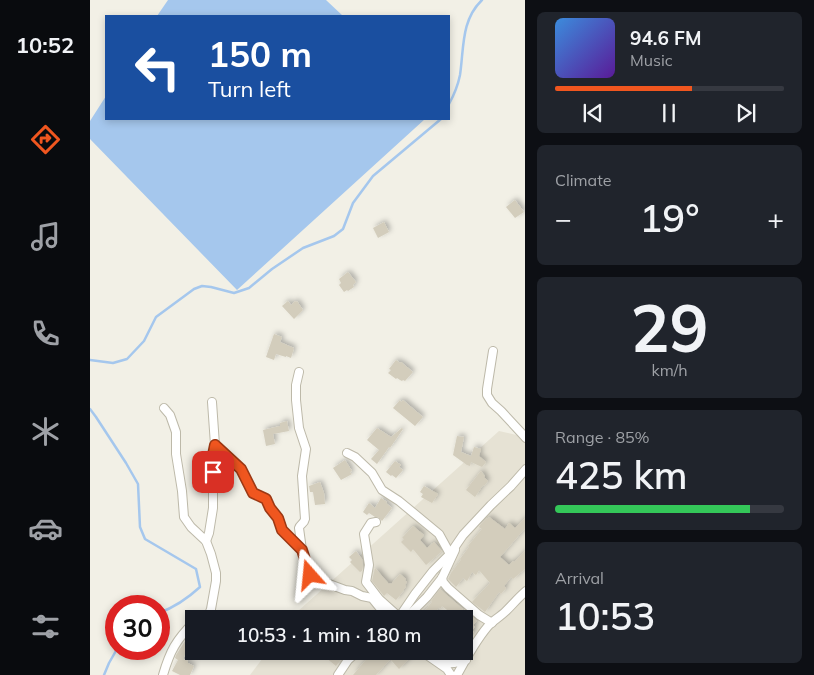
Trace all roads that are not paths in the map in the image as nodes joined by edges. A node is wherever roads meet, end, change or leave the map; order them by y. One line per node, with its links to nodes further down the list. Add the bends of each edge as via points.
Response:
1 (493, 351): 5 (street, via 487,395)
2 (299, 372): 12 (street, via 297,414 306,449 302,476 305,519 299,528)
3 (212, 402): 6 (street)
4 (164, 408): 11 (street, via 176,432 184,517)
5 (525, 438)
6 (215, 445): 11 (street, via 211,465 213,508); 12 (street, via 241,469 253,493 266,499 282,530)
7 (347, 453): 13 (street, via 372,473 382,490 439,534)
8 (525, 469): 10 (street)
9 (376, 522): 16 (street, via 371,523 364,534 369,565 366,582)
10 (459, 540): 13 (street); 14 (street)
11 (206, 541): 17 (street, via 216,573)
12 (302, 550): 16 (street, via 310,575 318,583)
13 (450, 554): 20 (street)
14 (442, 578): 21 (street); 22 (street, via 448,588)
15 (525, 593): 22 (street)
16 (375, 598): 18 (street); 19 (street)
17 (211, 610)
18 (383, 610)
19 (389, 610)
20 (404, 610)
21 (414, 610)
22 (492, 623): 24 (street)
23 (185, 631): 29 (street, via 174,646)
24 (473, 650)
25 (348, 660): 30 (street)
26 (432, 660): 28 (street)
27 (466, 660): 28 (street); 32 (street)
28 (440, 664): 31 (street)
29 (163, 675)
30 (338, 675)
31 (451, 675)
32 (457, 675)

